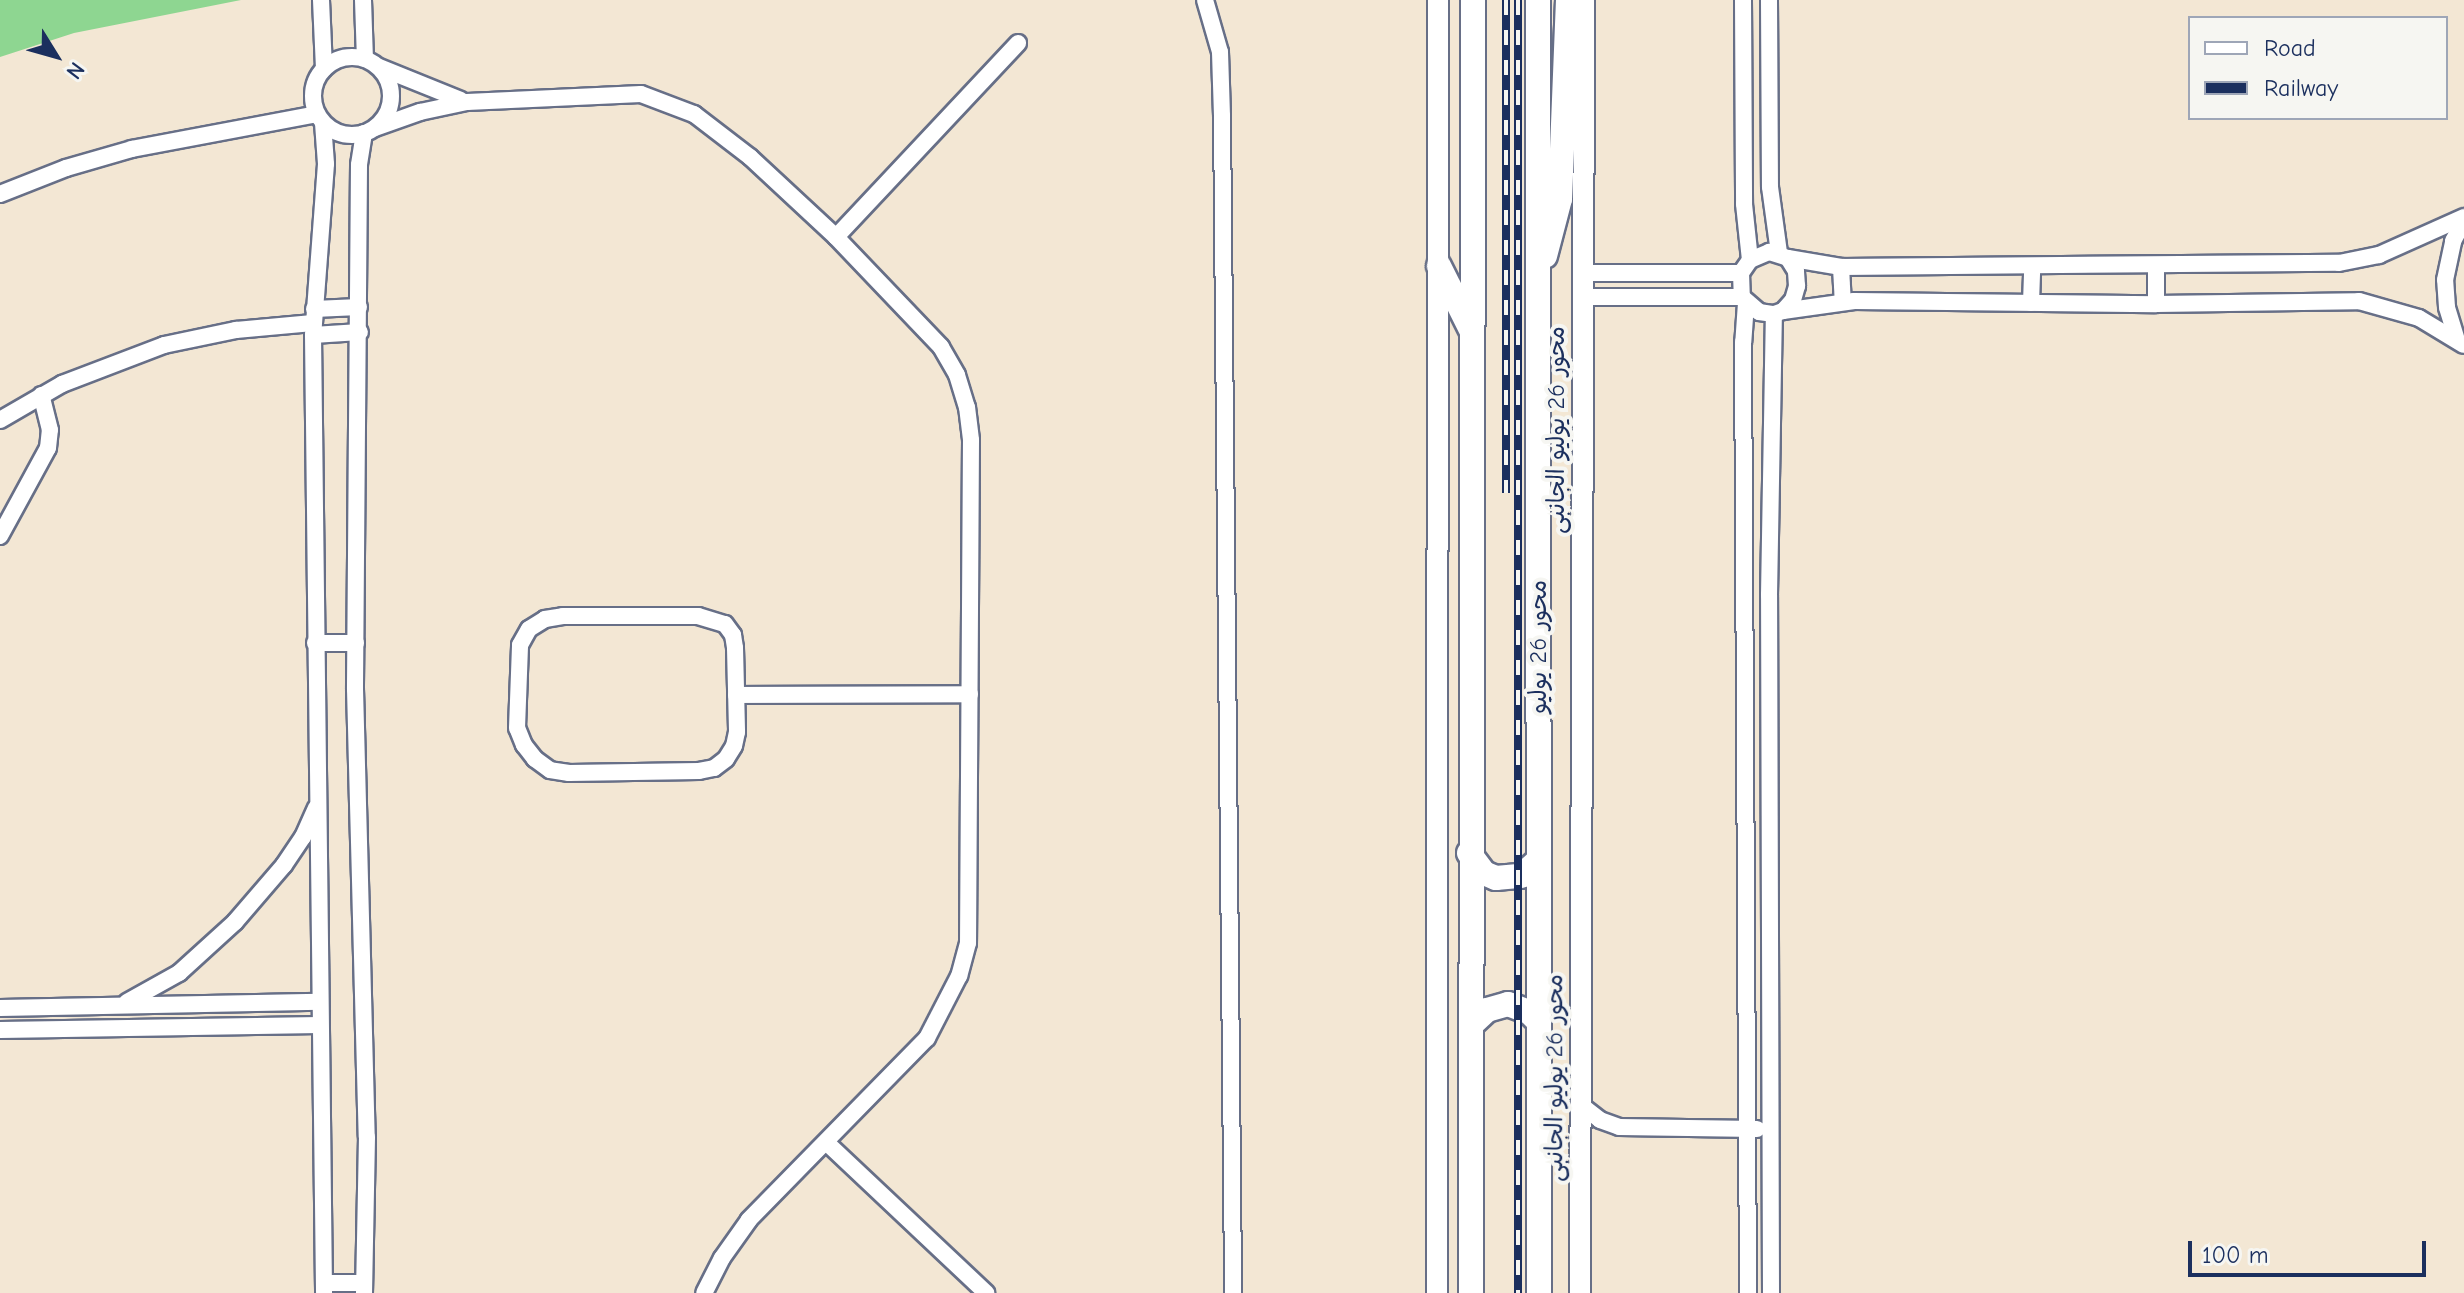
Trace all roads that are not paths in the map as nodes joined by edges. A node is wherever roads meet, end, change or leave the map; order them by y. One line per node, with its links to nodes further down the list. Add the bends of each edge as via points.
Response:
1 (321, 0): 13 (street)
2 (363, 0): 12 (street)
3 (1205, 0): 72 (street, via 1220,52 1222,116)
4 (1438, 0): 21 (main road)
5 (1473, 0): 37 (highway)
6 (1538, 0): 26 (highway, محور 26 يوليو)
7 (1568, 0): 26 (highway, via 1560,199)
8 (1584, 0): 27 (main road, محور 26 يوليو الجانبى)
9 (1743, 0): 22 (street)
10 (1769, 0): 20 (street, via 1770,187)
11 (1018, 43): 19 (street)
12 (371, 63): 13 (street, via 343,58); 14 (street); 16 (street, via 390,90 385,117)
13 (324, 69): 15 (street, via 313,91)
14 (467, 102): 16 (street); 19 (street, via 641,94 665,101 694,114 750,157)
15 (320, 119): 16 (street, via 342,134); 17 (street, via 132,149); 35 (street, via 326,164)
16 (370, 130): 33 (street, via 359,165)
17 (0, 194)
18 (2464, 219): 25 (street, via 2379,255 2339,263); 38 (street, via 2445,280 2447,307)
19 (836, 237): 46 (street, via 941,347 967,407)
20 (1784, 256): 22 (street, via 1758,254); 23 (street); 34 (street, via 1796,271 1797,286 1793,300)
21 (1439, 266): 37 (highway); 73 (main road)
22 (1746, 266): 27 (street); 29 (street)
23 (1841, 267): 24 (street); 30 (street)
24 (2032, 267): 25 (street); 31 (street)
25 (2156, 267): 32 (street)
26 (1539, 273): 52 (highway, محور 26 يوليو)
27 (1584, 273): 28 (main road, محور 26 يوليو الجانبى)
28 (1583, 297): 29 (street); 64 (main road, محور 26 يوليو الجانبى)
29 (1744, 300): 34 (street, via 1759,312); 42 (street)
30 (1843, 302): 31 (street); 34 (street)
31 (2031, 303): 32 (street)
32 (2156, 304): 38 (street, via 2359,301 2419,318)
33 (359, 307): 35 (street); 36 (street)
34 (1779, 313): 43 (street)
35 (313, 322): 36 (street); 39 (street, via 164,345); 44 (street)
36 (360, 332): 45 (street)
37 (1473, 334): 51 (highway)
38 (2460, 341)
39 (41, 395): 40 (street); 41 (street, via 50,430 48,448)
40 (0, 420)
41 (0, 536)
42 (1744, 595): 43 (street); 49 (street)
43 (1769, 595): 50 (street)
44 (315, 643): 45 (street); 48 (street)
45 (356, 643): 69 (street, via 366,1106)
46 (970, 694): 47 (street); 67 (street, via 968,943 959,976 927,1038)
47 (736, 695): 47 (street, via 733,635 712,618 563,616 537,624 520,645 517,728 524,745 550,770 714,768 734,746)
48 (318, 803): 55 (street); 56 (street, via 284,865 235,922 179,973)
49 (1748, 837): 50 (street); 53 (street)
50 (1772, 838): 54 (street)
51 (1469, 853): 52 (highway, via 1484,873 1496,878 1521,876); 60 (highway)
52 (1539, 860): 58 (highway, محور 26 يوليو)
53 (1749, 870): 54 (street); 62 (street)
54 (1772, 871): 63 (street)
55 (320, 1002): 56 (street); 59 (street)
56 (120, 1006): 57 (street)
57 (0, 1008)
58 (1537, 1020): 60 (highway, via 1508,1004 1487,1010); 75 (highway, محور 26 يوليو)
59 (320, 1025): 61 (street); 68 (street)
60 (1471, 1025): 74 (highway)
61 (0, 1030)
62 (1749, 1093): 63 (street); 66 (street)
63 (1771, 1094): 65 (street)
64 (1581, 1105): 66 (street, via 1619,1127); 76 (main road, محور 26 يوليو الجانبى)
65 (1771, 1128): 66 (street); 78 (street)
66 (1748, 1129): 77 (street)
67 (827, 1143): 70 (street, via 749,1220); 71 (street)
68 (324, 1288): 69 (street)
69 (364, 1288)
70 (704, 1293)
71 (986, 1293)
72 (1233, 1293)
73 (1437, 1293)
74 (1471, 1293)
75 (1539, 1293)
76 (1580, 1293)
77 (1748, 1293)
78 (1771, 1293)

